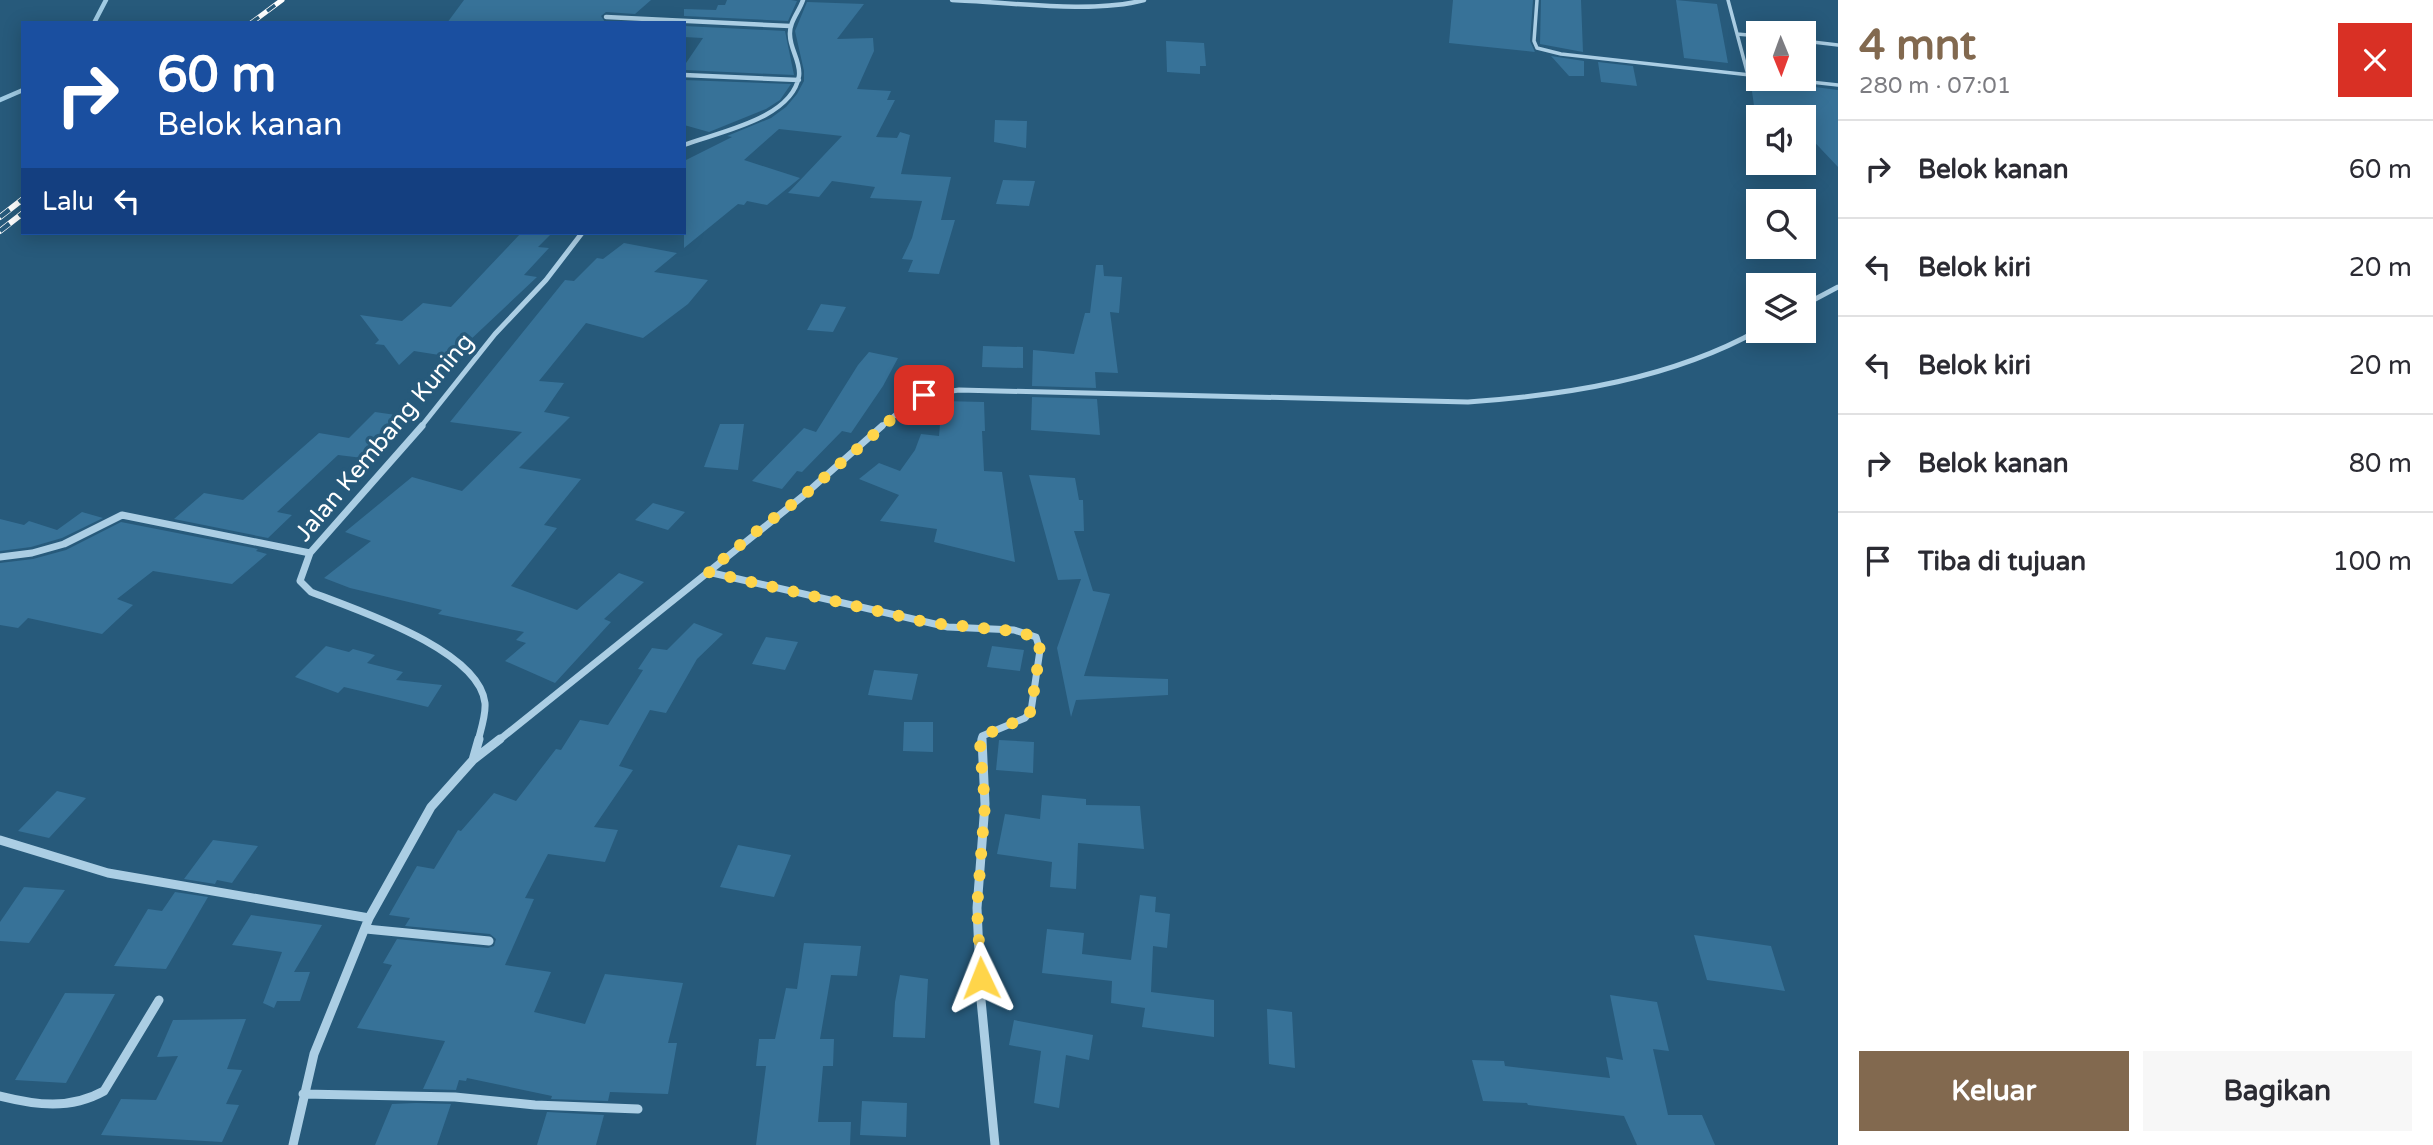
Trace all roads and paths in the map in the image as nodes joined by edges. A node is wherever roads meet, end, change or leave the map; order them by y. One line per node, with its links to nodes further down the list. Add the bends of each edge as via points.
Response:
1 (803, 0): 10 (street)
2 (952, 0): 3 (street, via 1091,6)
3 (1144, 0)
4 (1537, 0): 17 (lane, via 1536,48)
5 (1728, 0): 11 (lane)
6 (606, 17): 7 (street)
7 (616, 20): 8 (street)
8 (645, 21)
9 (686, 22): 10 (street)
10 (790, 26): 18 (street, via 789,42)
11 (1737, 34): 12 (lane); 15 (lane)
12 (1746, 35)
13 (1816, 42): 14 (lane)
14 (1838, 45)
15 (1746, 68)
16 (686, 75): 18 (street)
17 (1746, 75)
18 (799, 79): 21 (street, via 790,98 768,113)
19 (1816, 83): 20 (lane)
20 (1838, 85)
21 (686, 144)
22 (580, 235): 26 (street, Jalan Kembang Kuning, via 402,451)
23 (1838, 287): 24 (street)
24 (1816, 299)
25 (1746, 336): 28 (street, via 1663,371 1529,398 1455,402 959,390 924,395)
26 (310, 553): 27 (street, via 122,514 43,552); 29 (street, Jalan Kembang Kuning, via 300,581 311,592 402,628 453,661 481,689 485,702)
27 (0, 557)
28 (708, 572): 29 (street); 39 (street, via 913,620 1036,637 1040,650 1031,711 1025,718 982,736 980,748 985,804 977,908)
29 (473, 760): 31 (street, via 431,807)
30 (0, 840): 31 (street, via 108,873)
31 (369, 918): 32 (street)
32 (366, 929): 33 (street); 35 (street, via 324,1027)
33 (489, 941)
34 (159, 1000): 36 (street, via 104,1091 90,1100 70,1105)
35 (303, 1094): 37 (street, via 455,1097); 38 (street)
36 (0, 1096)
37 (638, 1109)
38 (293, 1145)
39 (995, 1145)

